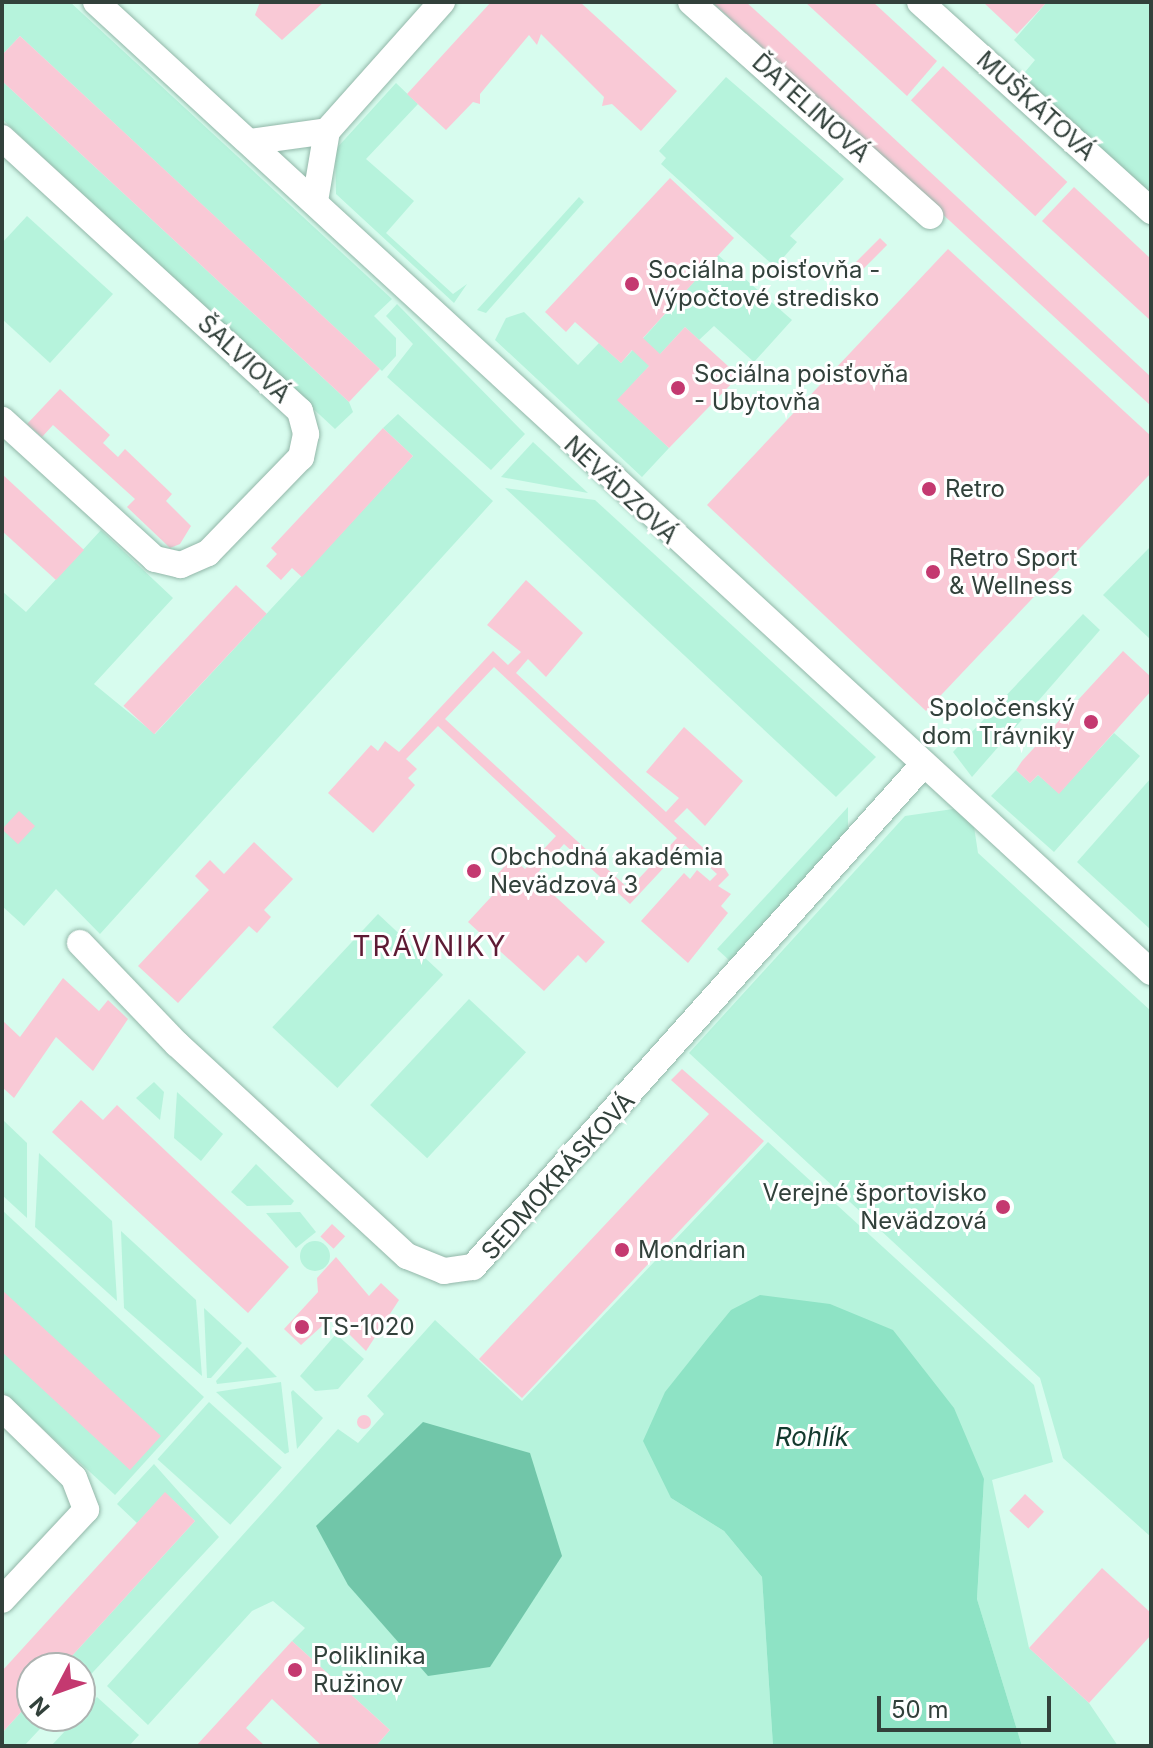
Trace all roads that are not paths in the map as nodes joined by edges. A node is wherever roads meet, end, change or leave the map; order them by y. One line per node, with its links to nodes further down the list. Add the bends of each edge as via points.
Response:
1 (96, 2): 7 (street, NEVÄDZOVÁ)
2 (442, 2): 5 (street)
3 (691, 2): 10 (street, ĎATELINOVÁ)
4 (920, 2): 9 (street, MUŠKÁTOVÁ)
5 (327, 131): 7 (street); 8 (street)
6 (2, 138): 11 (street, ŠALVIOVÁ, via 300,411 306,434 301,457 208,553 181,565 155,559)
7 (249, 142): 8 (street, NEVÄDZOVÁ)
8 (315, 201): 12 (street, NEVÄDZOVÁ)
9 (1151, 211)
10 (930, 216)
11 (2, 420)
12 (923, 765): 13 (street, SEDMOKRÁSKOVÁ, via 473,1267 444,1271 407,1256 177,1044); 14 (street, NEVÄDZOVÁ)
13 (80, 943)
14 (1151, 972)
15 (2, 1408): 16 (street, via 74,1478 86,1510)
16 (2, 1600)

